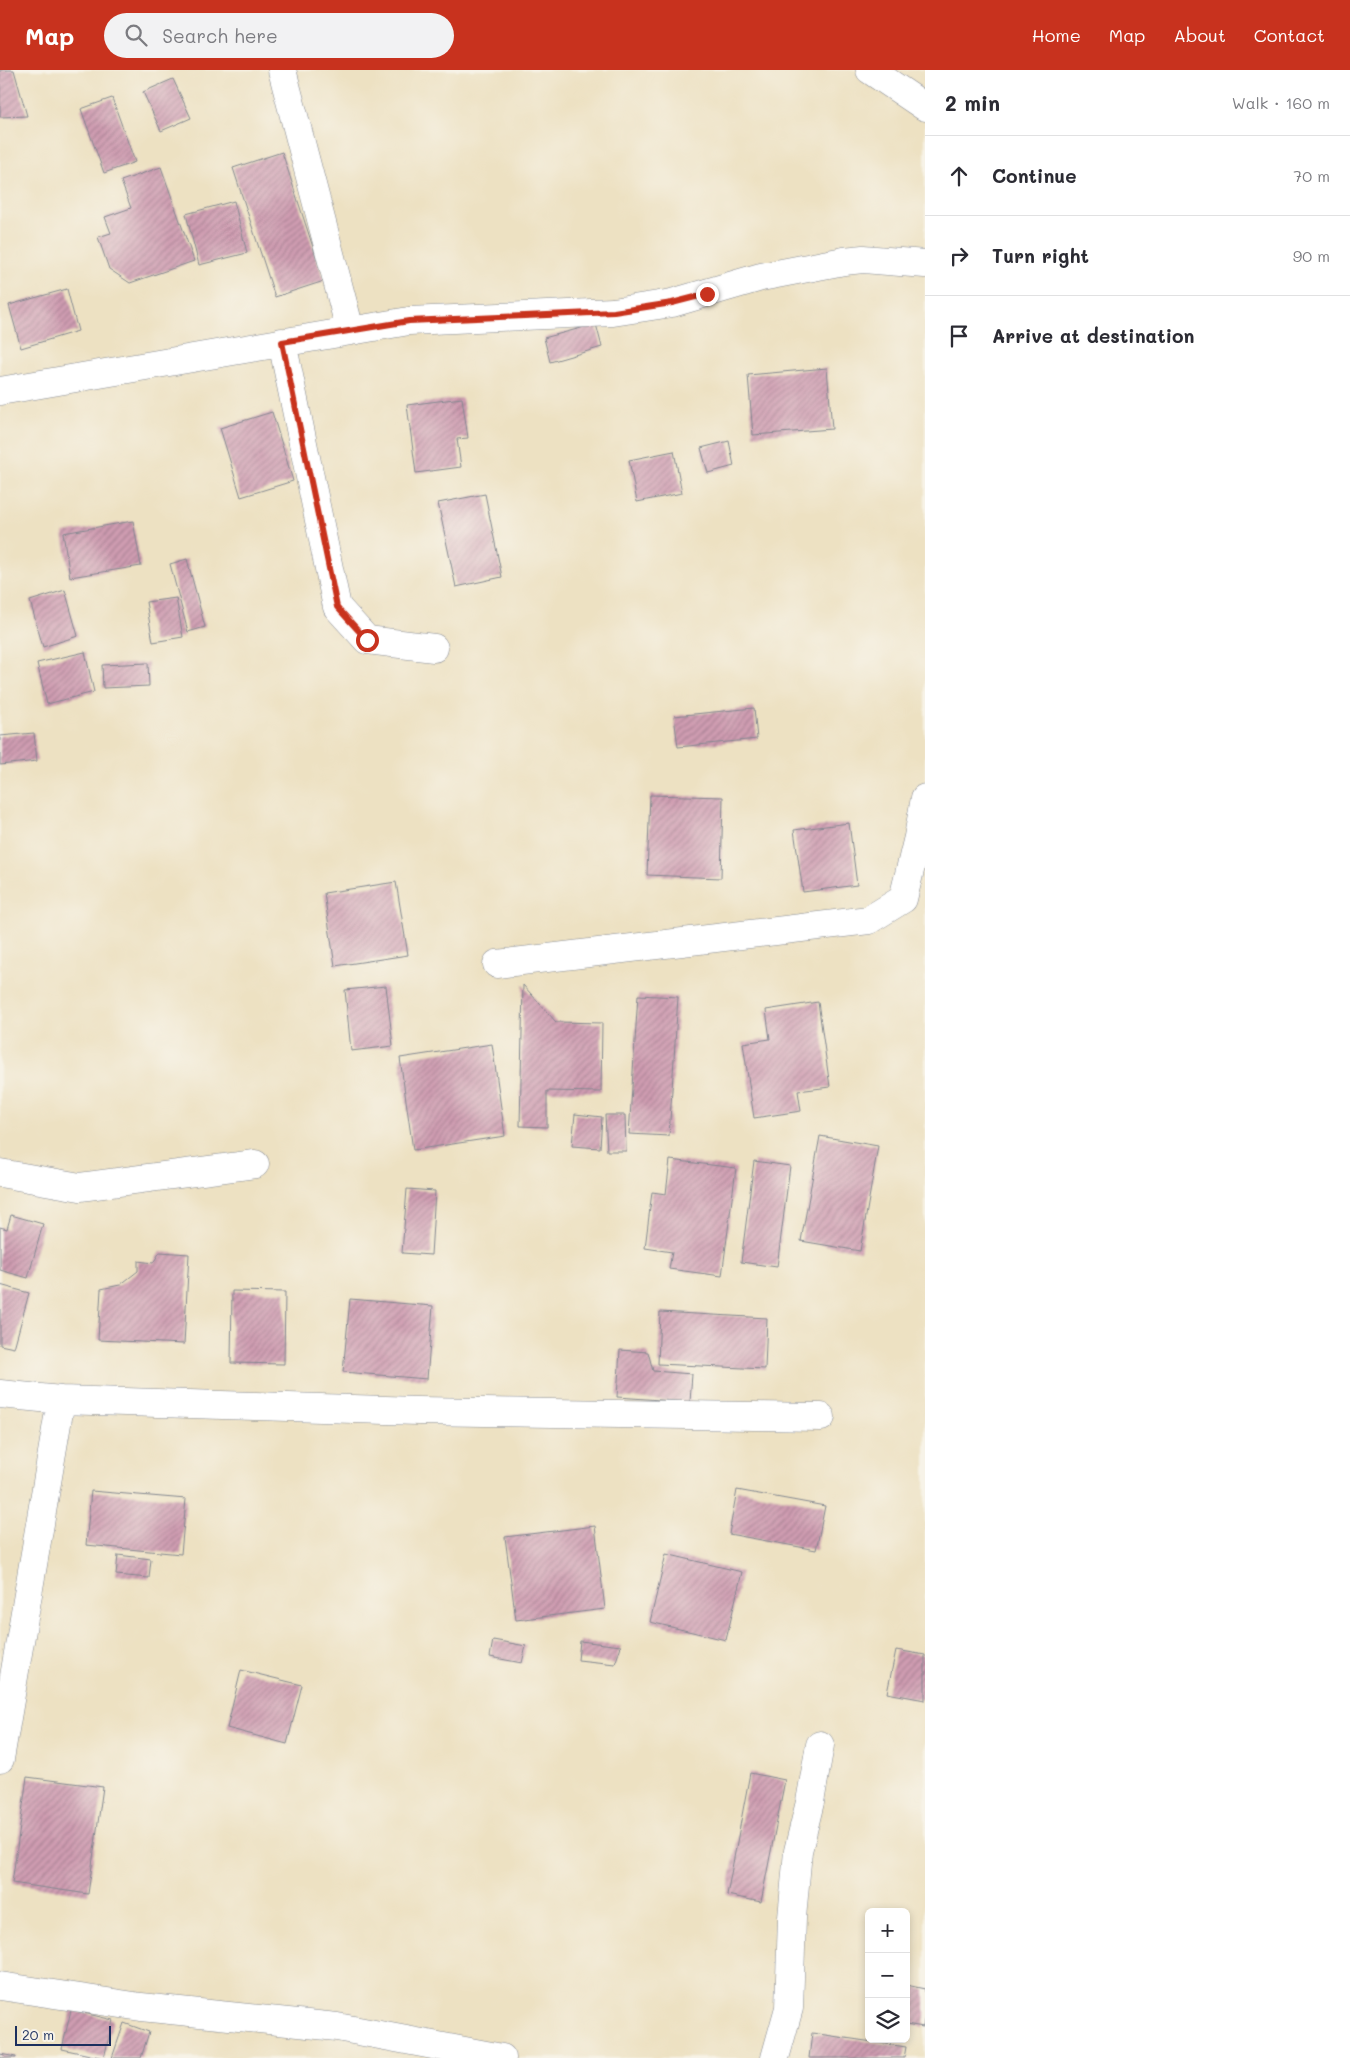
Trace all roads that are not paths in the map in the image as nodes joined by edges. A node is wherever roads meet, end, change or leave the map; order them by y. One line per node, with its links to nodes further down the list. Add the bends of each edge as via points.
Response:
1 (282, 70): 5 (street)
2 (870, 70): 3 (street)
3 (925, 107)
4 (925, 264): 5 (street, via 864,259 761,277 707,294 614,312 409,321)
5 (350, 330): 6 (street)
6 (282, 342): 7 (street); 8 (street, via 337,607 367,640)
7 (0, 391)
8 (434, 648)
9 (925, 798): 10 (street, via 903,899 870,920)
10 (497, 964)
11 (255, 1164): 12 (street, via 80,1187)
12 (0, 1172)
13 (0, 1394): 14 (street)
14 (61, 1400): 15 (street, via 418,1411); 17 (street)
15 (821, 1417)
16 (820, 1745): 20 (street, via 798,1851 789,2008)
17 (0, 1759)
18 (0, 1986): 19 (street, via 141,2007 337,2027)
19 (502, 2058)
20 (775, 2058)

